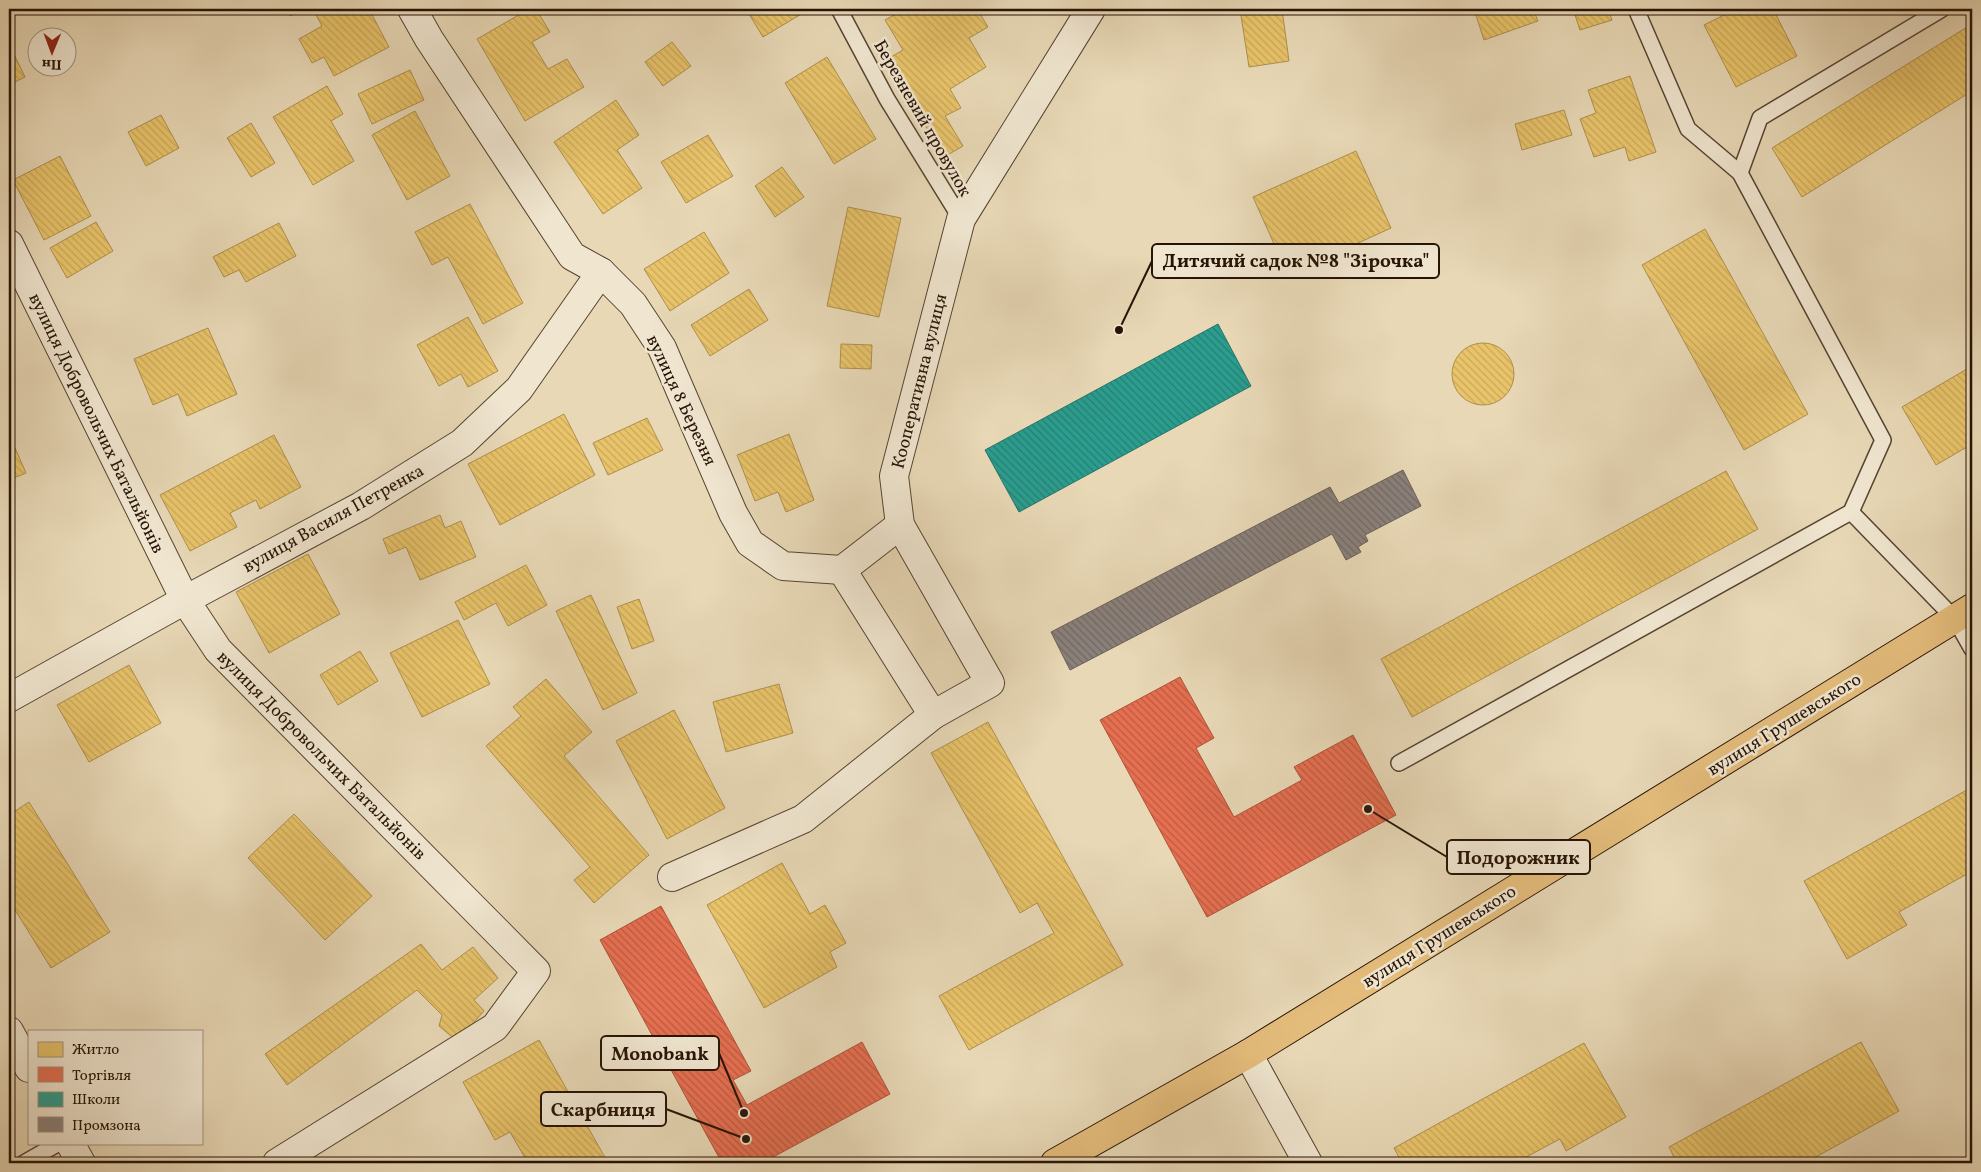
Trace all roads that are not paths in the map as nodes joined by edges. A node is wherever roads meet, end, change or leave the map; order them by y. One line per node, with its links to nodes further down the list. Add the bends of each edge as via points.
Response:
1 (412, 9): 9 (street, вулиця 8 Березня, via 572,256)
2 (839, 9): 7 (lane, Березневий провулок, via 887,99)
3 (1092, 9): 7 (street, Кооперативна вулиця)
4 (1636, 9): 6 (lane, via 1688,130)
5 (1942, 9): 6 (lane, via 1760,118)
6 (1740, 173): 10 (lane, via 1883,440)
7 (961, 219): 11 (street, Кооперативна вулиця, via 894,476)
8 (9, 244): 13 (street, вулиця Добровольчих Батальйонів)
9 (601, 272): 12 (street, вулиця 8 Березня, via 633,304 662,348 733,513 750,542 783,566); 13 (street, вулиця Василя Петренка, via 519,389 462,443 361,506)
10 (1851, 512): 14 (lane); 18 (lane)
11 (900, 525): 12 (street); 17 (street, Кооперативна вулиця, via 990,683)
12 (842, 570): 17 (street)
13 (185, 600): 16 (street, вулиця Василя Петренка); 27 (street, вулиця Добровольчих Батальйонів, via 218,650 536,971 495,1027)
14 (1964, 614): 15 (lane); 21 (highway, вулиця Грушевського)
15 (1972, 649)
16 (9, 698)
17 (933, 715): 19 (street, via 803,819)
18 (1399, 763)
19 (672, 877)
20 (9, 1031): 22 (street)
21 (1248, 1054): 28 (highway, вулиця Грушевського); 29 (street)
22 (28, 1066)
23 (57, 1144): 25 (lane)
24 (71, 1144): 26 (street)
25 (24, 1163)
26 (81, 1163)
27 (277, 1163)
28 (1055, 1163)
29 (1308, 1163)

